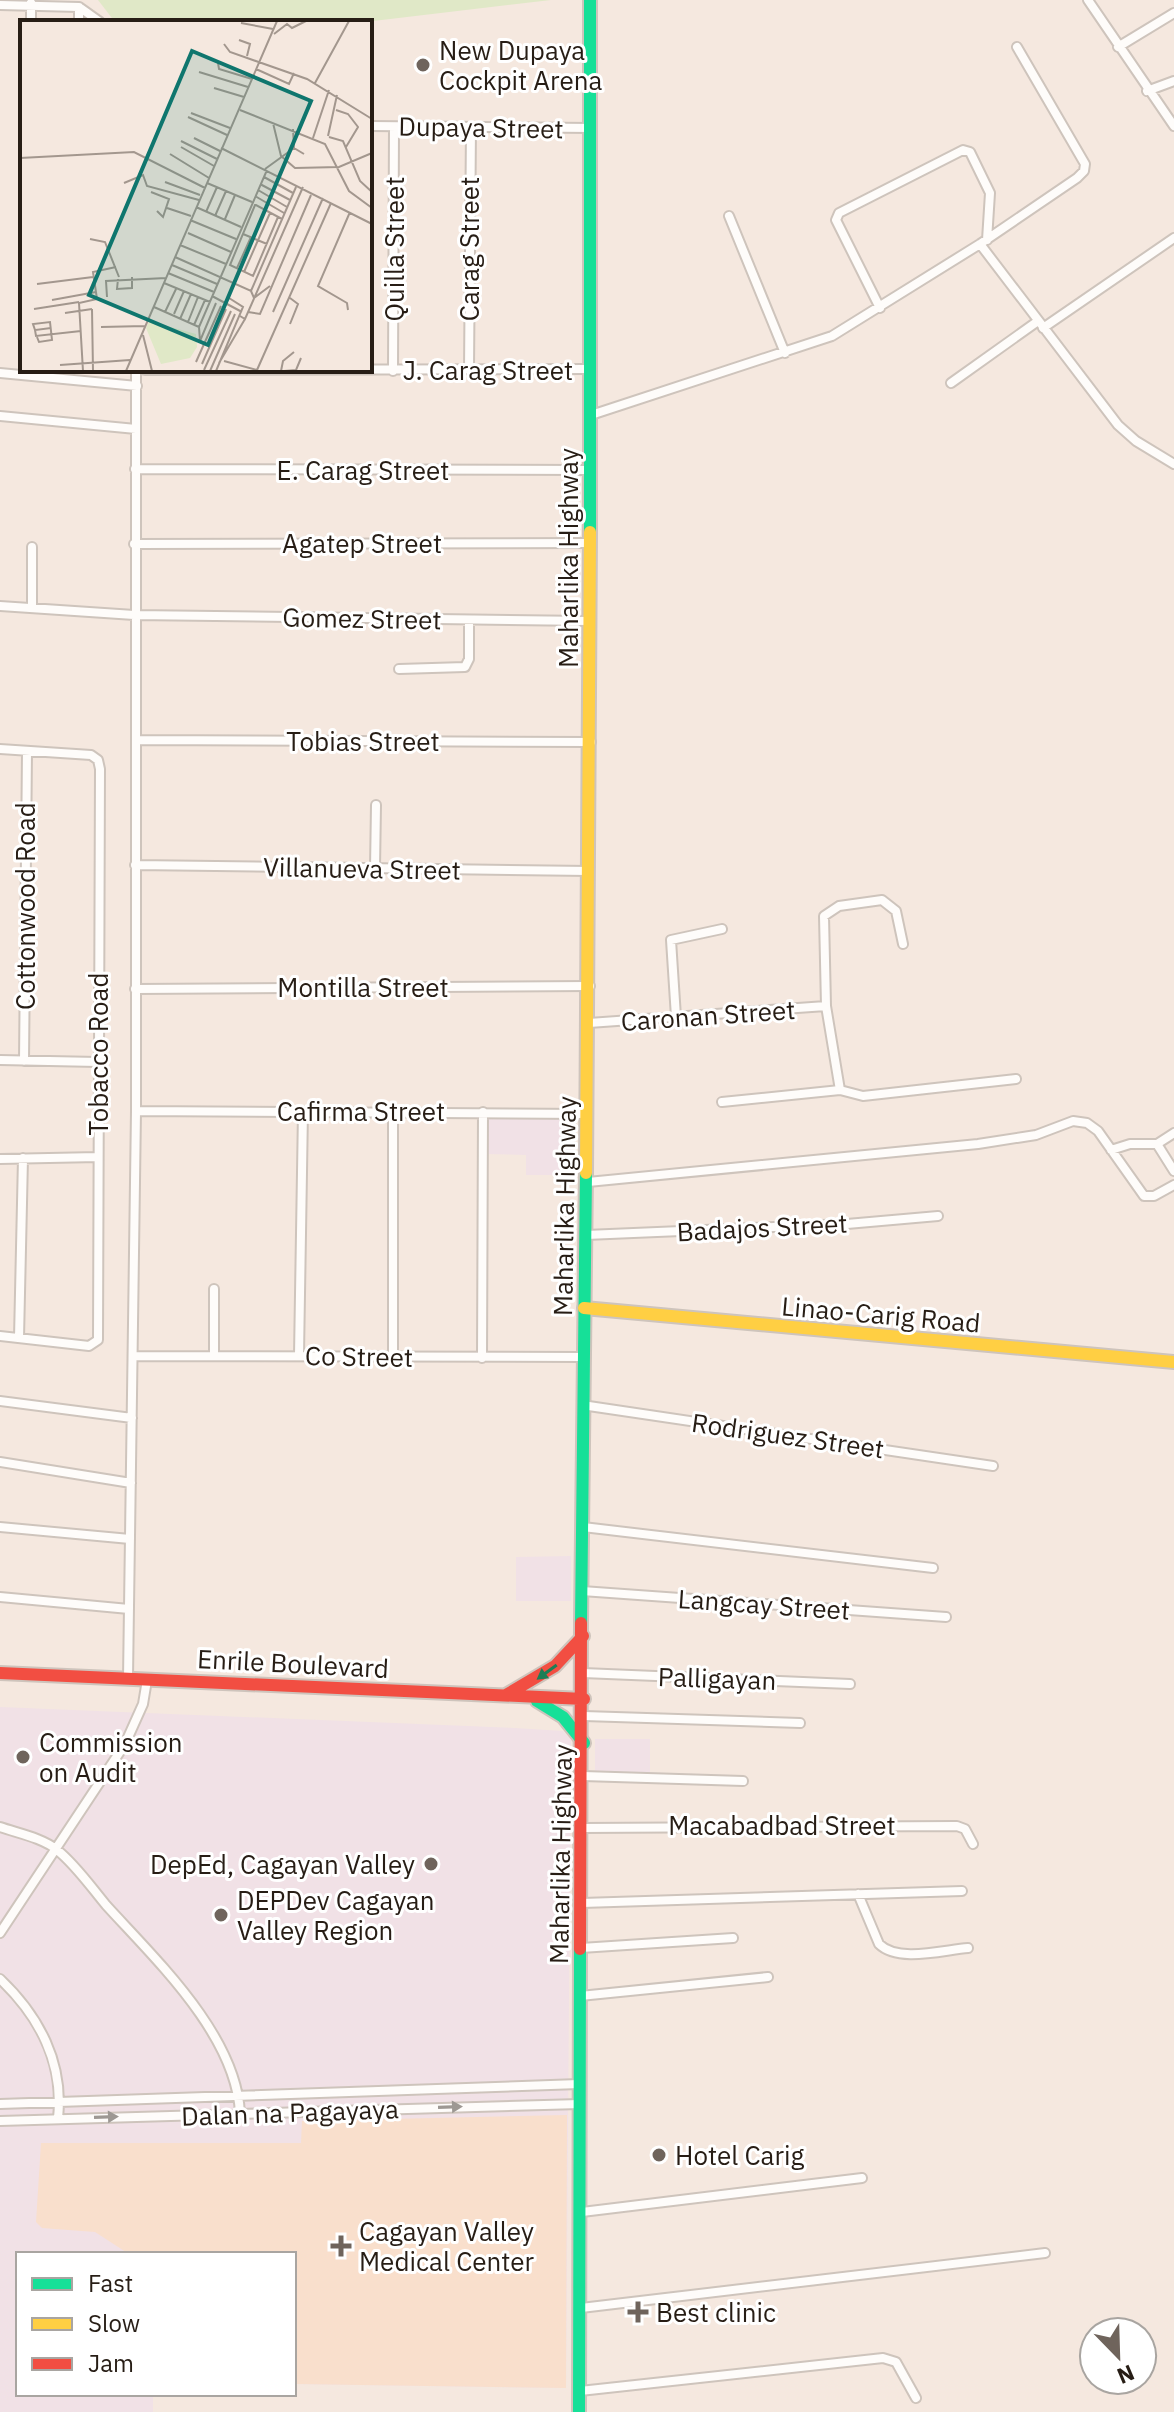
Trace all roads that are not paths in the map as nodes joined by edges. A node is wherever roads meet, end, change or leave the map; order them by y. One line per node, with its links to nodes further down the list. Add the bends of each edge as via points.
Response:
1 (590, 0): 17 (main road, Maharlika Highway)
2 (1088, 0): 10 (street)
3 (31, 3): 4 (street); 5 (street)
4 (0, 5)
5 (79, 7): 7 (street); 8 (street)
6 (1174, 13): 10 (street)
7 (79, 20)
8 (97, 20)
9 (1017, 47): 20 (street, via 1085,168)
10 (1118, 47): 12 (street)
11 (1174, 81): 12 (street)
12 (1147, 91): 14 (street)
13 (372, 126): 15 (street, Dupaya Street)
14 (1174, 126)
15 (394, 127): 16 (street, Dupaya Street); 27 (street, Quilla Street)
16 (471, 127): 17 (street, Dupaya Street); 25 (street, Carag Street)
17 (592, 128): 24 (main road, Maharlika Highway)
18 (729, 216): 23 (street)
19 (1174, 238): 22 (street)
20 (983, 242): 21 (street); 21 (street, via 990,193 970,152 963,150 839,213 836,220); 22 (street)
21 (880, 308): 23 (street, via 832,336)
22 (1040, 325): 32 (street); 37 (street, via 1127,435)
23 (785, 353): 34 (street)
24 (590, 369): 25 (street, J. Carag Street); 34 (main road, Maharlika Highway)
25 (469, 370): 27 (street, J. Carag Street)
26 (372, 371): 27 (street, J. Carag Street)
27 (393, 371)
28 (136, 372): 33 (street)
29 (0, 373): 30 (street)
30 (28, 373): 31 (street)
31 (76, 375): 33 (street)
32 (951, 383)
33 (137, 386): 36 (street)
34 (591, 415): 39 (main road, Maharlika Highway)
35 (0, 416): 36 (street)
36 (136, 429): 38 (street)
37 (1174, 464)
38 (135, 469): 39 (street, E. Carag Street); 41 (street)
39 (591, 470): 40 (main road, Maharlika Highway)
40 (590, 541): 41 (street, Agatep Street); 47 (main road, Maharlika Highway)
41 (134, 544): 45 (street)
42 (32, 547): 44 (street)
43 (0, 606): 44 (street, Gomez Street)
44 (32, 608): 45 (street, Gomez Street)
45 (134, 615): 46 (street, Gomez Street); 49 (street)
46 (469, 620): 47 (street, Gomez Street); 48 (street, via 465,667)
47 (589, 621): 50 (main road, Maharlika Highway)
48 (399, 669)
49 (136, 740): 50 (street, Tobias Street); 54 (street)
50 (591, 742): 56 (main road, Maharlika Highway)
51 (0, 749): 52 (street)
52 (27, 751): 65 (street, Cottonwood Road); 66 (street, Tobacco Road, via 94,756 100,769)
53 (376, 805): 55 (street)
54 (135, 865): 55 (street, Villanueva Street); 60 (street)
55 (375, 868): 56 (street, Villanueva Street)
56 (589, 871): 59 (main road, Maharlika Highway)
57 (722, 929): 62 (street, via 671,940)
58 (903, 944): 61 (street, via 896,911 887,902 827,912)
59 (590, 986): 60 (street, Montilla Street); 63 (main road, Maharlika Highway)
60 (135, 989): 71 (street)
61 (826, 1006): 62 (street, Caronan Street); 68 (street)
62 (676, 1017): 63 (street, Caronan Street)
63 (589, 1023): 74 (main road, Maharlika Highway)
64 (0, 1060): 65 (street)
65 (24, 1061): 66 (street)
66 (98, 1062): 78 (street, Tobacco Road)
67 (1016, 1079): 68 (street, via 863,1096)
68 (840, 1090): 69 (street)
69 (722, 1102)
70 (393, 1110): 72 (street, Cafirma Street); 73 (street, Cafirma Street); 93 (street)
71 (136, 1111): 72 (street, Cafirma Street); 92 (street)
72 (303, 1111): 91 (street)
73 (483, 1112): 74 (street, Cafirma Street); 95 (street)
74 (587, 1114): 82 (main road, Maharlika Highway)
75 (1174, 1133): 76 (street)
76 (1157, 1144): 77 (street); 81 (street)
77 (1111, 1150): 82 (street, via 1094,1127 1073,1121 1036,1135 978,1144); 83 (street, via 1144,1196)
78 (98, 1157): 79 (street); 89 (street, Tobacco Road, via 98,1338 89,1346)
79 (23, 1158): 80 (street); 89 (street)
80 (0, 1159)
81 (1174, 1171)
82 (588, 1182): 85 (main road, Maharlika Highway)
83 (1174, 1185)
84 (938, 1216): 85 (street, Badajos Street)
85 (586, 1235): 87 (main road, Maharlika Highway)
86 (214, 1289): 90 (street)
87 (584, 1308): 94 (main road, Maharlika Highway); 96 (main road, Linao-Carig Road)
88 (0, 1336): 89 (street)
89 (19, 1338)
90 (214, 1355): 91 (street, Co Street); 92 (street, Co Street)
91 (299, 1355): 93 (street, Co Street)
92 (133, 1356): 99 (street)
93 (393, 1356): 95 (street, Co Street)
94 (585, 1357): 95 (street, Co Street); 98 (main road, Maharlika Highway)
95 (482, 1358)
96 (1174, 1362)
97 (0, 1401): 99 (street)
98 (582, 1405): 101 (street, Rodriguez Street); 104 (main road, Maharlika Highway)
99 (132, 1418): 102 (street)
100 (0, 1462): 102 (street)
101 (993, 1466)
102 (131, 1483): 105 (street)
103 (0, 1527): 105 (street)
104 (583, 1527): 106 (street); 107 (main road, Maharlika Highway)
105 (130, 1539): 109 (street)
106 (933, 1568)
107 (582, 1591): 110 (street, Langcay Street); 111 (main road, Maharlika Highway)
108 (0, 1597): 109 (street)
109 (129, 1609): 114 (street)
110 (946, 1617)
111 (583, 1636): 113 (main road, Maharlika Highway); 117 (main road, one-way to 117, via 555,1666)
112 (0, 1673): 114 (main road, Enrile Boulevard)
113 (583, 1673): 116 (street, Palligayan); 119 (main road, Maharlika Highway)
114 (128, 1678): 115 (main road, Enrile Boulevard)
115 (147, 1678): 117 (main road, Enrile Boulevard); 128 (street, via 143,1704 125,1744)
116 (850, 1684)
117 (503, 1696): 118 (main road, Enrile Boulevard)
118 (520, 1697): 119 (main road, Enrile Boulevard); 122 (main road, via 553,1708)
119 (584, 1699): 120 (main road, Maharlika Highway)
120 (584, 1716): 121 (street); 122 (main road, Maharlika Highway)
121 (800, 1723)
122 (584, 1743): 123 (main road, Maharlika Highway)
123 (583, 1776): 124 (street); 126 (main road, Maharlika Highway)
124 (743, 1781)
125 (0, 1827): 128 (street)
126 (582, 1828): 127 (street, Macabadbad Street, via 932,1825 965,1829); 131 (main road, Maharlika Highway)
127 (973, 1844)
128 (56, 1849): 132 (street); 140 (street, via 195,2008 228,2064)
129 (962, 1891): 130 (street)
130 (858, 1894): 131 (street); 135 (street, via 885,1950)
131 (582, 1903): 134 (main road, Maharlika Highway)
132 (0, 1933)
133 (733, 1938): 134 (street)
134 (581, 1948): 138 (main road, Maharlika Highway)
135 (968, 1948)
136 (768, 1977): 138 (street)
137 (0, 1979): 141 (street, via 44,2033)
138 (579, 1997): 139 (main road, Maharlika Highway)
139 (580, 2084): 140 (street, Dalan na Pagayaya); 143 (main road, Maharlika Highway)
140 (239, 2095): 141 (street, Dalan na Pagayaya); 144 (street)
141 (60, 2102): 142 (street, Dalan na Pagayaya); 145 (street)
142 (0, 2104)
143 (580, 2104): 144 (street, Dalan na Pagayaya, one-way to 143); 148 (main road, Maharlika Highway)
144 (240, 2113): 145 (street, Dalan na Pagayaya, one-way to 144)
145 (58, 2118): 146 (street, Dalan na Pagayaya)
146 (0, 2121)
147 (862, 2178): 148 (street)
148 (582, 2212): 150 (main road, Maharlika Highway)
149 (1045, 2253): 150 (street)
150 (581, 2308): 151 (main road, Maharlika Highway)
151 (580, 2391): 152 (street, via 883,2358 896,2362); 153 (main road, Maharlika Highway)
152 (916, 2398)
153 (579, 2412)

